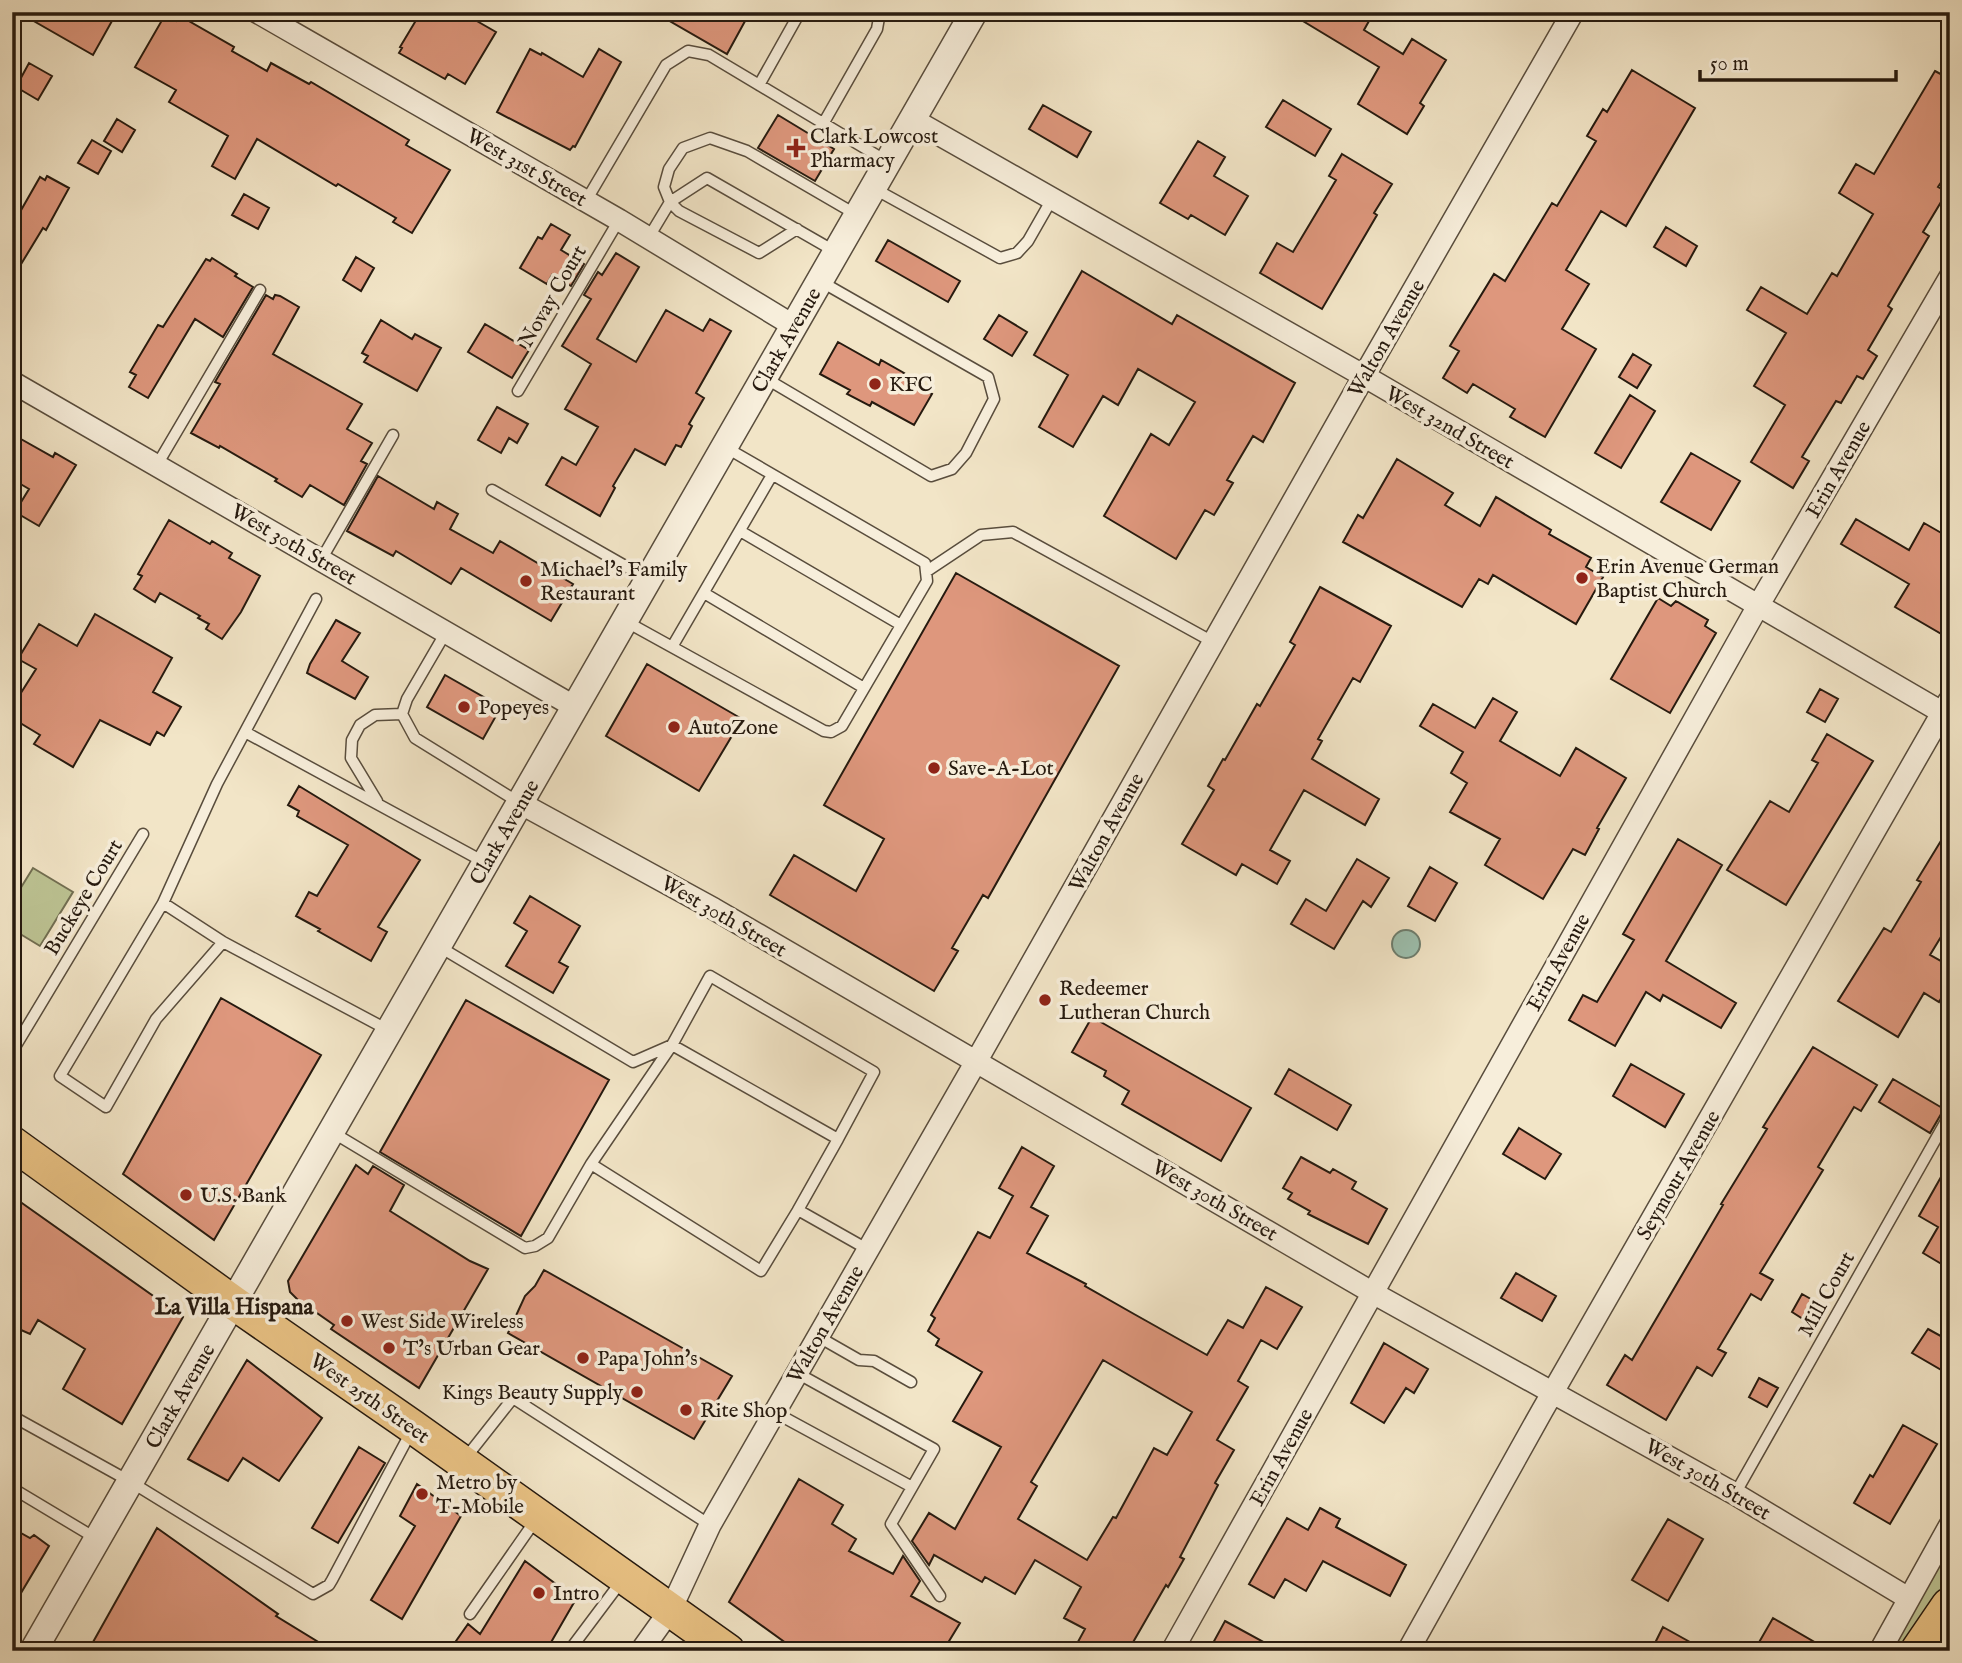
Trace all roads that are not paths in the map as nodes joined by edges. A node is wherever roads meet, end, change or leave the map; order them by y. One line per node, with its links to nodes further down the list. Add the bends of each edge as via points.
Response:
1 (257, 12): 12 (street, West 31st Street)
2 (800, 12): 6 (lane)
3 (880, 12): 8 (lane, via 877,29)
4 (974, 12): 7 (street, Clark Avenue)
5 (1573, 12): 23 (street, Walton Avenue)
6 (759, 85): 8 (lane); 12 (lane, via 709,55 688,51 666,65)
7 (912, 119): 9 (street, Clark Avenue); 11 (street, West 32nd Street)
8 (823, 124): 9 (lane)
9 (888, 162): 10 (street, Clark Avenue)
10 (873, 188): 11 (lane, via 1000,258 1017,253 1028,241); 14 (street, Clark Avenue)
11 (1052, 199): 23 (street, West 32nd Street)
12 (586, 201): 15 (street, West 31st Street)
13 (670, 202): 14 (lane, via 664,187 669,169 683,148 710,138 747,151); 16 (lane, via 707,178); 16 (lane, via 759,253); 17 (lane)
14 (857, 215): 18 (street, Clark Avenue)
15 (619, 220): 17 (street, West 31st Street); 26 (lane, Novay Court)
16 (797, 229): 18 (lane)
17 (649, 237): 22 (street, West 31st Street)
18 (836, 252): 20 (street, Clark Avenue)
19 (1950, 277): 38 (street, Erin Avenue)
20 (820, 281): 22 (street, Clark Avenue); 24 (lane, via 988,377 994,399 965,453 952,469 931,476)
21 (260, 290): 29 (lane)
22 (794, 326): 24 (street, Clark Avenue)
23 (1364, 376): 38 (street, West 32nd Street); 42 (street, Walton Avenue)
24 (765, 378): 28 (street, Clark Avenue)
25 (12, 382): 29 (street, West 30th Street)
26 (518, 391)
27 (393, 435): 33 (lane)
28 (724, 447): 30 (lane); 35 (street, Clark Avenue)
29 (157, 465): 33 (street, West 30th Street)
30 (772, 475): 32 (lane); 34 (lane, via 925,563)
31 (492, 490): 35 (lane)
32 (740, 531): 36 (lane); 40 (lane)
33 (321, 560): 41 (street, West 30th Street)
34 (927, 571): 40 (lane, via 927,581); 42 (lane, via 981,536 1013,532)
35 (648, 579): 39 (street, Clark Avenue)
36 (704, 593): 43 (lane); 44 (lane)
37 (316, 599): 48 (lane)
38 (1758, 606): 46 (street, West 32nd Street); 67 (street, Erin Avenue)
39 (625, 621): 43 (lane); 45 (street, Clark Avenue)
40 (901, 625): 44 (lane)
41 (446, 632): 45 (street, West 30th Street); 47 (lane)
42 (1213, 642): 59 (street, Walton Avenue)
43 (672, 647): 44 (lane, via 824,732 842,726)
44 (864, 688)
45 (575, 707): 49 (street, Clark Avenue)
46 (1947, 710): 72 (street, Seymour Avenue)
47 (402, 714): 49 (lane, via 415,738); 50 (lane, via 375,715 360,725 352,740 351,758)
48 (245, 732): 50 (lane); 53 (lane)
49 (520, 803): 52 (street, Clark Avenue); 59 (street, West 30th Street)
50 (380, 804): 52 (lane)
51 (143, 834): 58 (lane, Buckeye Court)
52 (486, 863): 55 (street, Clark Avenue)
53 (163, 903): 54 (lane); 54 (lane, via 60,1076 106,1107 156,1018)
54 (223, 942): 56 (lane)
55 (438, 946): 56 (street, Clark Avenue); 57 (lane, via 633,1062)
56 (390, 1031): 61 (street, Clark Avenue)
57 (672, 1045): 62 (lane); 62 (lane, via 710,976 874,1072); 64 (lane)
58 (12, 1052)
59 (977, 1060): 66 (street, Walton Avenue); 67 (street, West 30th Street)
60 (1950, 1114): 80 (lane, Mill Court)
61 (332, 1132): 64 (lane, via 525,1248 548,1238); 68 (street, Clark Avenue)
62 (838, 1139): 65 (lane)
63 (12, 1143): 68 (main road, West 25th Street)
64 (591, 1164): 65 (lane, via 761,1271)
65 (799, 1210): 66 (lane)
66 (867, 1249): 69 (street, Walton Avenue)
67 (1373, 1293): 72 (street, West 30th Street); 95 (street, Erin Avenue)
68 (234, 1303): 75 (main road, West 25th Street); 77 (street, Clark Avenue)
69 (817, 1336): 70 (street, Walton Avenue); 71 (lane)
70 (797, 1373): 73 (street, Walton Avenue); 78 (lane, via 934,1449)
71 (911, 1382)
72 (1553, 1392): 80 (street, West 30th Street); 96 (street, Seymour Avenue)
73 (774, 1412): 78 (lane); 82 (street, Walton Avenue)
74 (12, 1416): 77 (lane)
75 (413, 1427): 76 (main road, West 25th Street); 77 (lane, via 332,1580 313,1594)
76 (462, 1463): 81 (main road, West 25th Street); 82 (lane, via 513,1398)
77 (131, 1482): 84 (street, Clark Avenue)
78 (912, 1487): 86 (lane, via 891,1524)
79 (12, 1488): 84 (lane)
80 (1735, 1494): 87 (street, West 30th Street)
81 (538, 1516): 85 (main road, West 25th Street); 90 (lane)
82 (710, 1525): 89 (street, Walton Avenue)
83 (1950, 1525): 87 (street)
84 (97, 1539): 91 (street, Clark Avenue)
85 (624, 1576): 89 (main road, West 25th Street); 92 (lane)
86 (940, 1596)
87 (1908, 1598): 97 (street)
88 (1950, 1608): 98 (highway)
89 (671, 1609): 93 (street, Walton Avenue); 94 (main road, West 25th Street)
90 (470, 1614)
91 (33, 1651)
92 (569, 1651)
93 (640, 1651)
94 (728, 1651)
95 (1172, 1651)
96 (1408, 1651)
97 (1880, 1651)
98 (1920, 1651)

